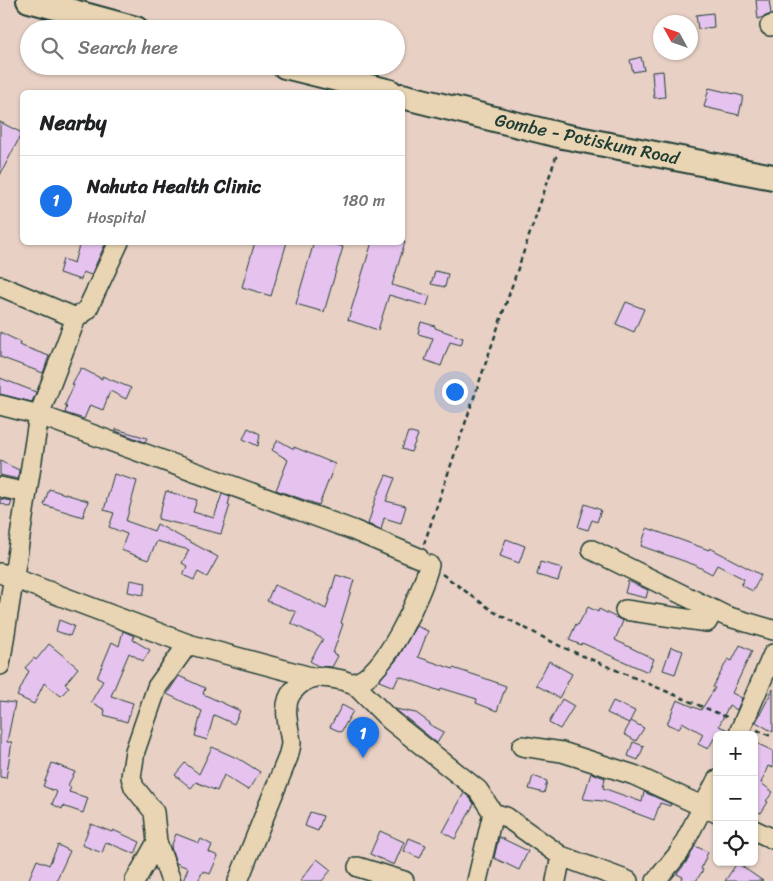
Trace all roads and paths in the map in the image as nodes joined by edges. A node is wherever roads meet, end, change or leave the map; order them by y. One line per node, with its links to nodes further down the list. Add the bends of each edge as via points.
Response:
1 (29, 0): 2 (main road)
2 (103, 20)
3 (321, 75): 4 (main road)
4 (382, 90)
5 (405, 97): 6 (main road, Gombe - Potiskum Road)
6 (563, 136): 7 (main road, Gombe - Potiskum Road); 16 (path)
7 (773, 177)
8 (118, 245): 10 (street, via 87,310)
9 (0, 286): 10 (street)
10 (76, 318): 12 (street)
11 (0, 405): 12 (street)
12 (39, 415): 14 (street); 16 (street, via 353,530)
13 (0, 487): 14 (street)
14 (27, 493): 17 (street)
15 (592, 550): 19 (street)
16 (424, 562): 25 (street, via 418,598 382,661 370,675); 26 (path, via 494,612)
17 (7, 575): 21 (street); 23 (street)
18 (625, 610): 19 (street, via 707,622)
19 (714, 610): 20 (street)
20 (773, 630)
21 (188, 644): 24 (street); 34 (street, via 157,687 135,751 131,777 134,787 154,812)
22 (773, 654): 26 (street)
23 (0, 659)
24 (311, 677): 25 (street); 39 (street, via 292,691 286,709 291,744)
25 (354, 683): 31 (street, via 390,720 478,790)
26 (741, 730): 27 (path)
27 (773, 737)
28 (522, 746): 30 (street, via 562,752 634,775)
29 (713, 797): 30 (street)
30 (710, 810): 44 (street)
31 (493, 813): 35 (street, via 506,818); 41 (street)
32 (758, 832): 33 (street)
33 (773, 839)
34 (157, 842): 37 (street); 38 (street)
35 (561, 856): 42 (street); 43 (street)
36 (358, 867): 40 (street)
37 (136, 881)
38 (171, 881)
39 (238, 881)
40 (404, 881)
41 (477, 881)
42 (556, 881)
43 (628, 881)
44 (656, 881)

